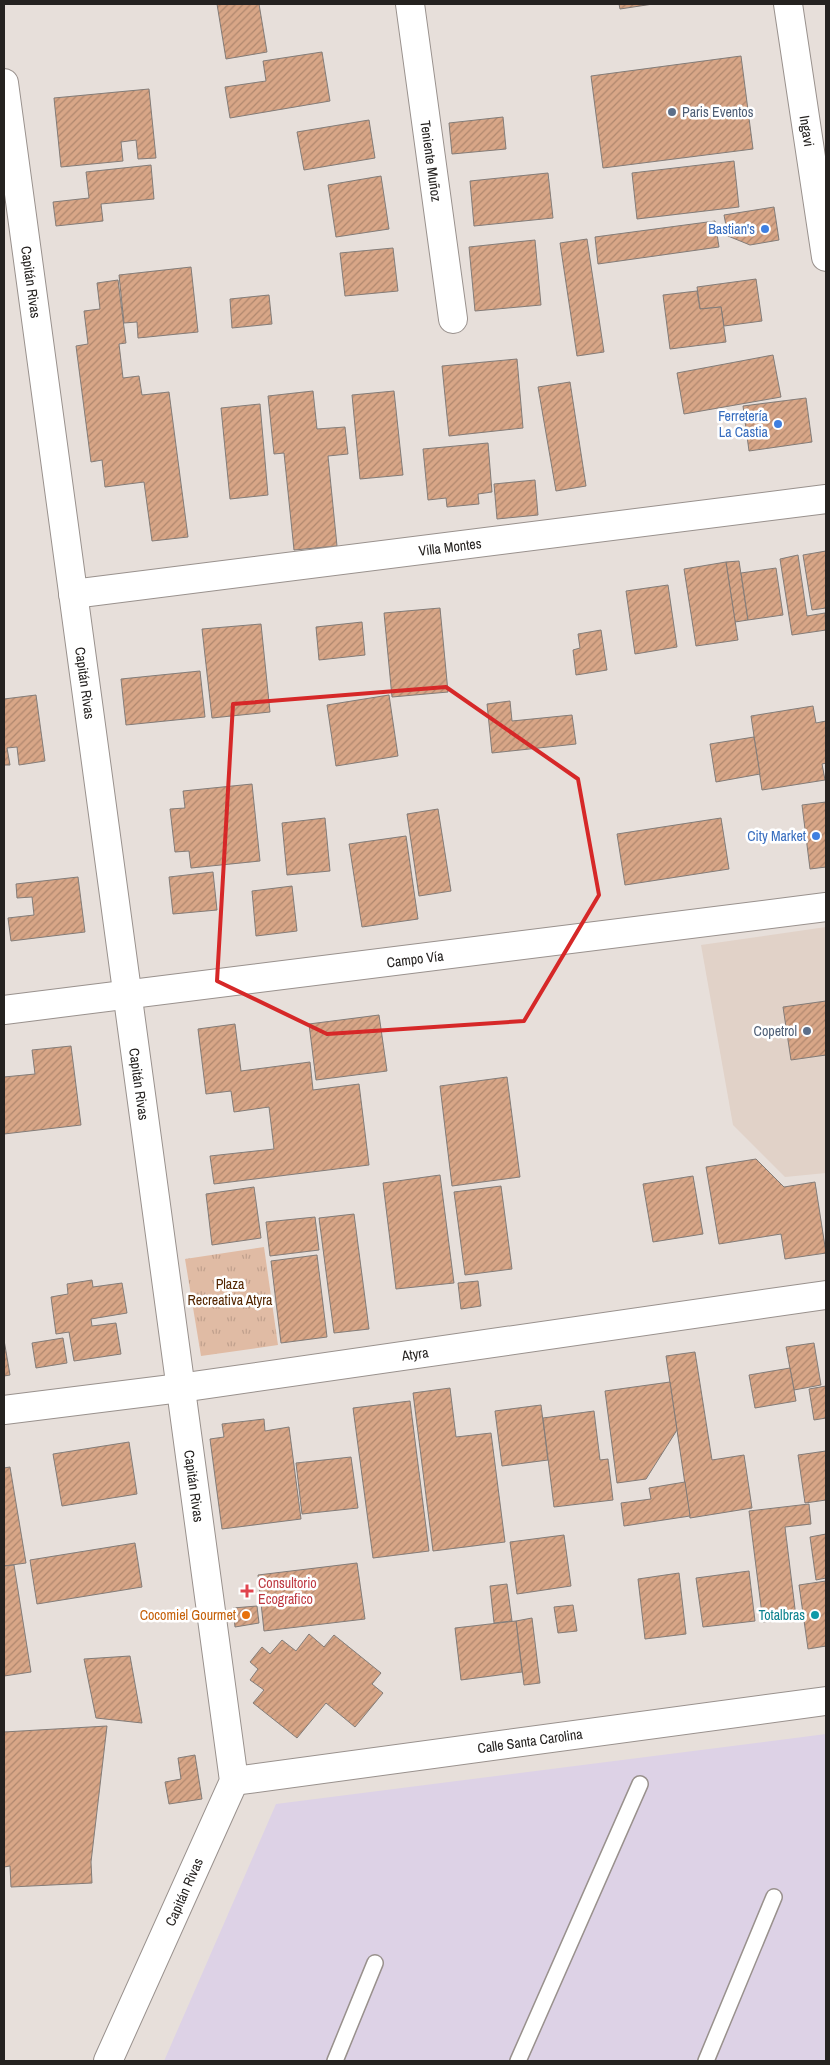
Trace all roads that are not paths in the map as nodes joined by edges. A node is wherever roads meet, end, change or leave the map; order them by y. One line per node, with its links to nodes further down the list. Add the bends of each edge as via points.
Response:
1 (410, 4): 5 (street, Teniente Muñoz)
2 (788, 4): 4 (street, Ingavi)
3 (4, 83): 7 (street, Capitán Rivas)
4 (826, 257)
5 (453, 319)
6 (826, 499): 7 (street, Villa Montes)
7 (73, 594): 9 (street, Capitán Rivas)
8 (826, 907): 9 (street, Campo Vía)
9 (127, 995): 10 (street, Campo Vía); 12 (street, Capitán Rivas)
10 (4, 1010)
11 (826, 1295): 12 (street, Atyra)
12 (180, 1388): 13 (street, Atyra); 15 (street, Capitán Rivas)
13 (4, 1410)
14 (826, 1701): 15 (street, Calle Santa Carolina)
15 (234, 1782): 19 (street, Capitán Rivas)
16 (640, 1784): 21 (lane)
17 (774, 1897): 22 (lane)
18 (375, 1964): 20 (lane)
19 (108, 2061)
20 (335, 2061)
21 (518, 2061)
22 (706, 2061)

